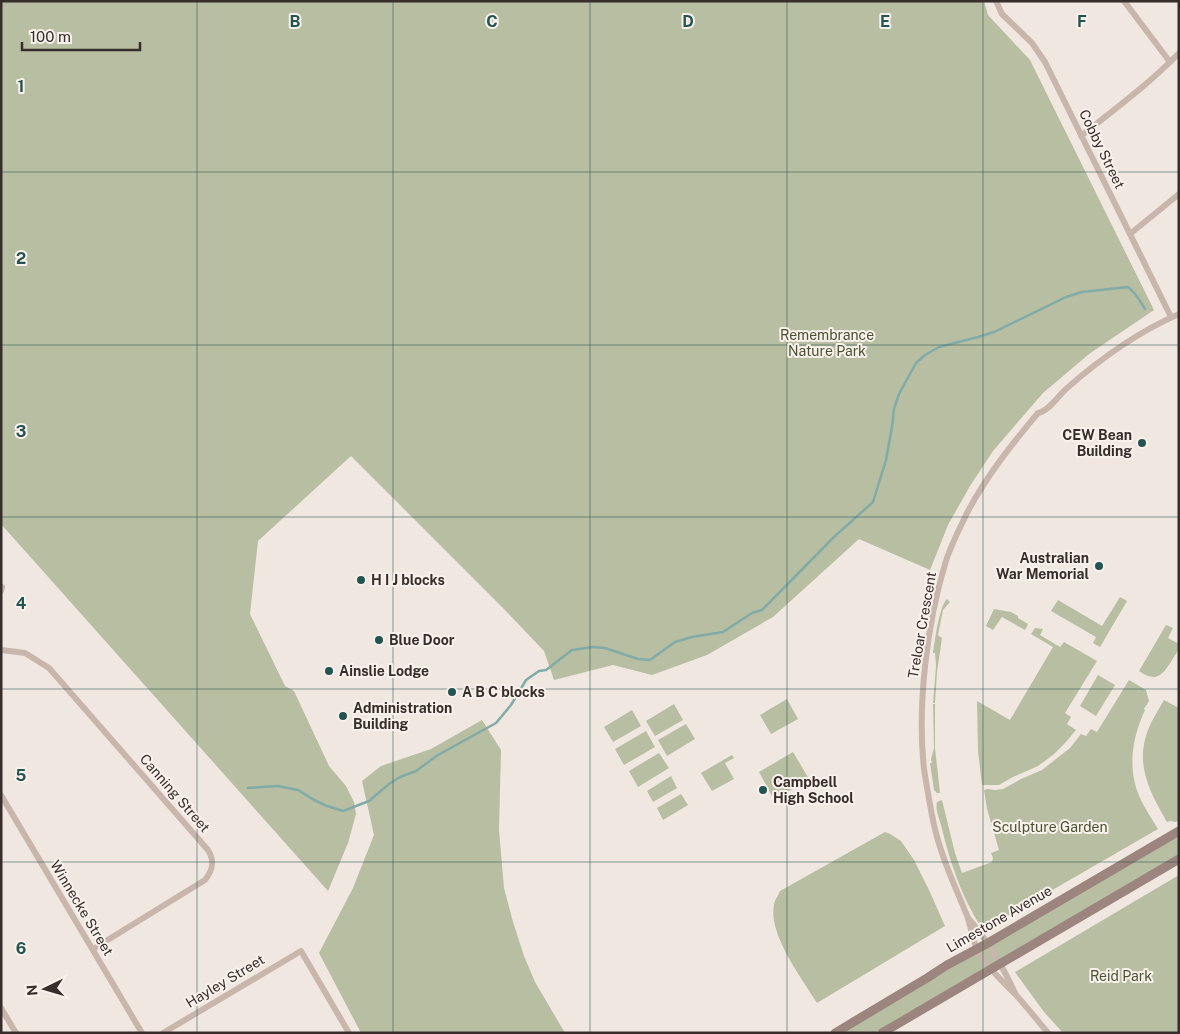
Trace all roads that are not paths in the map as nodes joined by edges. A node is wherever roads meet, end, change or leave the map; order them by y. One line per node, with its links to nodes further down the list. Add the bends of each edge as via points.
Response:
1 (996, 1): 5 (street, Cobby Street, via 1002,14 1032,43 1045,62)
2 (1124, 1): 4 (street)
3 (1179, 53): 4 (street)
4 (1170, 62): 5 (street)
5 (1081, 136): 7 (street, Cobby Street)
6 (1179, 194): 7 (street)
7 (1130, 234): 9 (street, Cobby Street)
8 (1179, 314): 9 (street, Treloar Crescent)
9 (1171, 317): 16 (street, Treloar Crescent, via 1101,360 1038,413 978,494 946,563 929,640 924,684 924,768 940,847)
10 (2, 587): 11 (street)
11 (1, 591)
12 (1, 650): 18 (street, Canning Street, via 25,653 50,668 212,856 213,864 205,880)
13 (2, 800): 18 (street, Winnecke Street)
14 (1179, 831): 17 (main road, Limestone Avenue)
15 (1179, 859): 20 (main road)
16 (967, 916): 17 (street, Treloar Crescent); 19 (street, Treloar Crescent)
17 (988, 943): 19 (main road, Limestone Avenue); 20 (street, Treloar Crescent)
18 (93, 949): 25 (street, Winnecke Street)
19 (977, 949): 21 (street, Treloar Crescent); 28 (main road, Limestone Avenue)
20 (1000, 964): 21 (main road); 22 (street, Treloar Crescent)
21 (991, 969): 22 (street, Treloar Crescent); 29 (main road)
22 (1016, 995): 30 (street)
23 (1, 1008): 24 (street)
24 (16, 1033)
25 (142, 1033)
26 (162, 1033): 27 (street, Hayley Street, via 301,951)
27 (349, 1033)
28 (835, 1033)
29 (882, 1033)
30 (1048, 1033)

